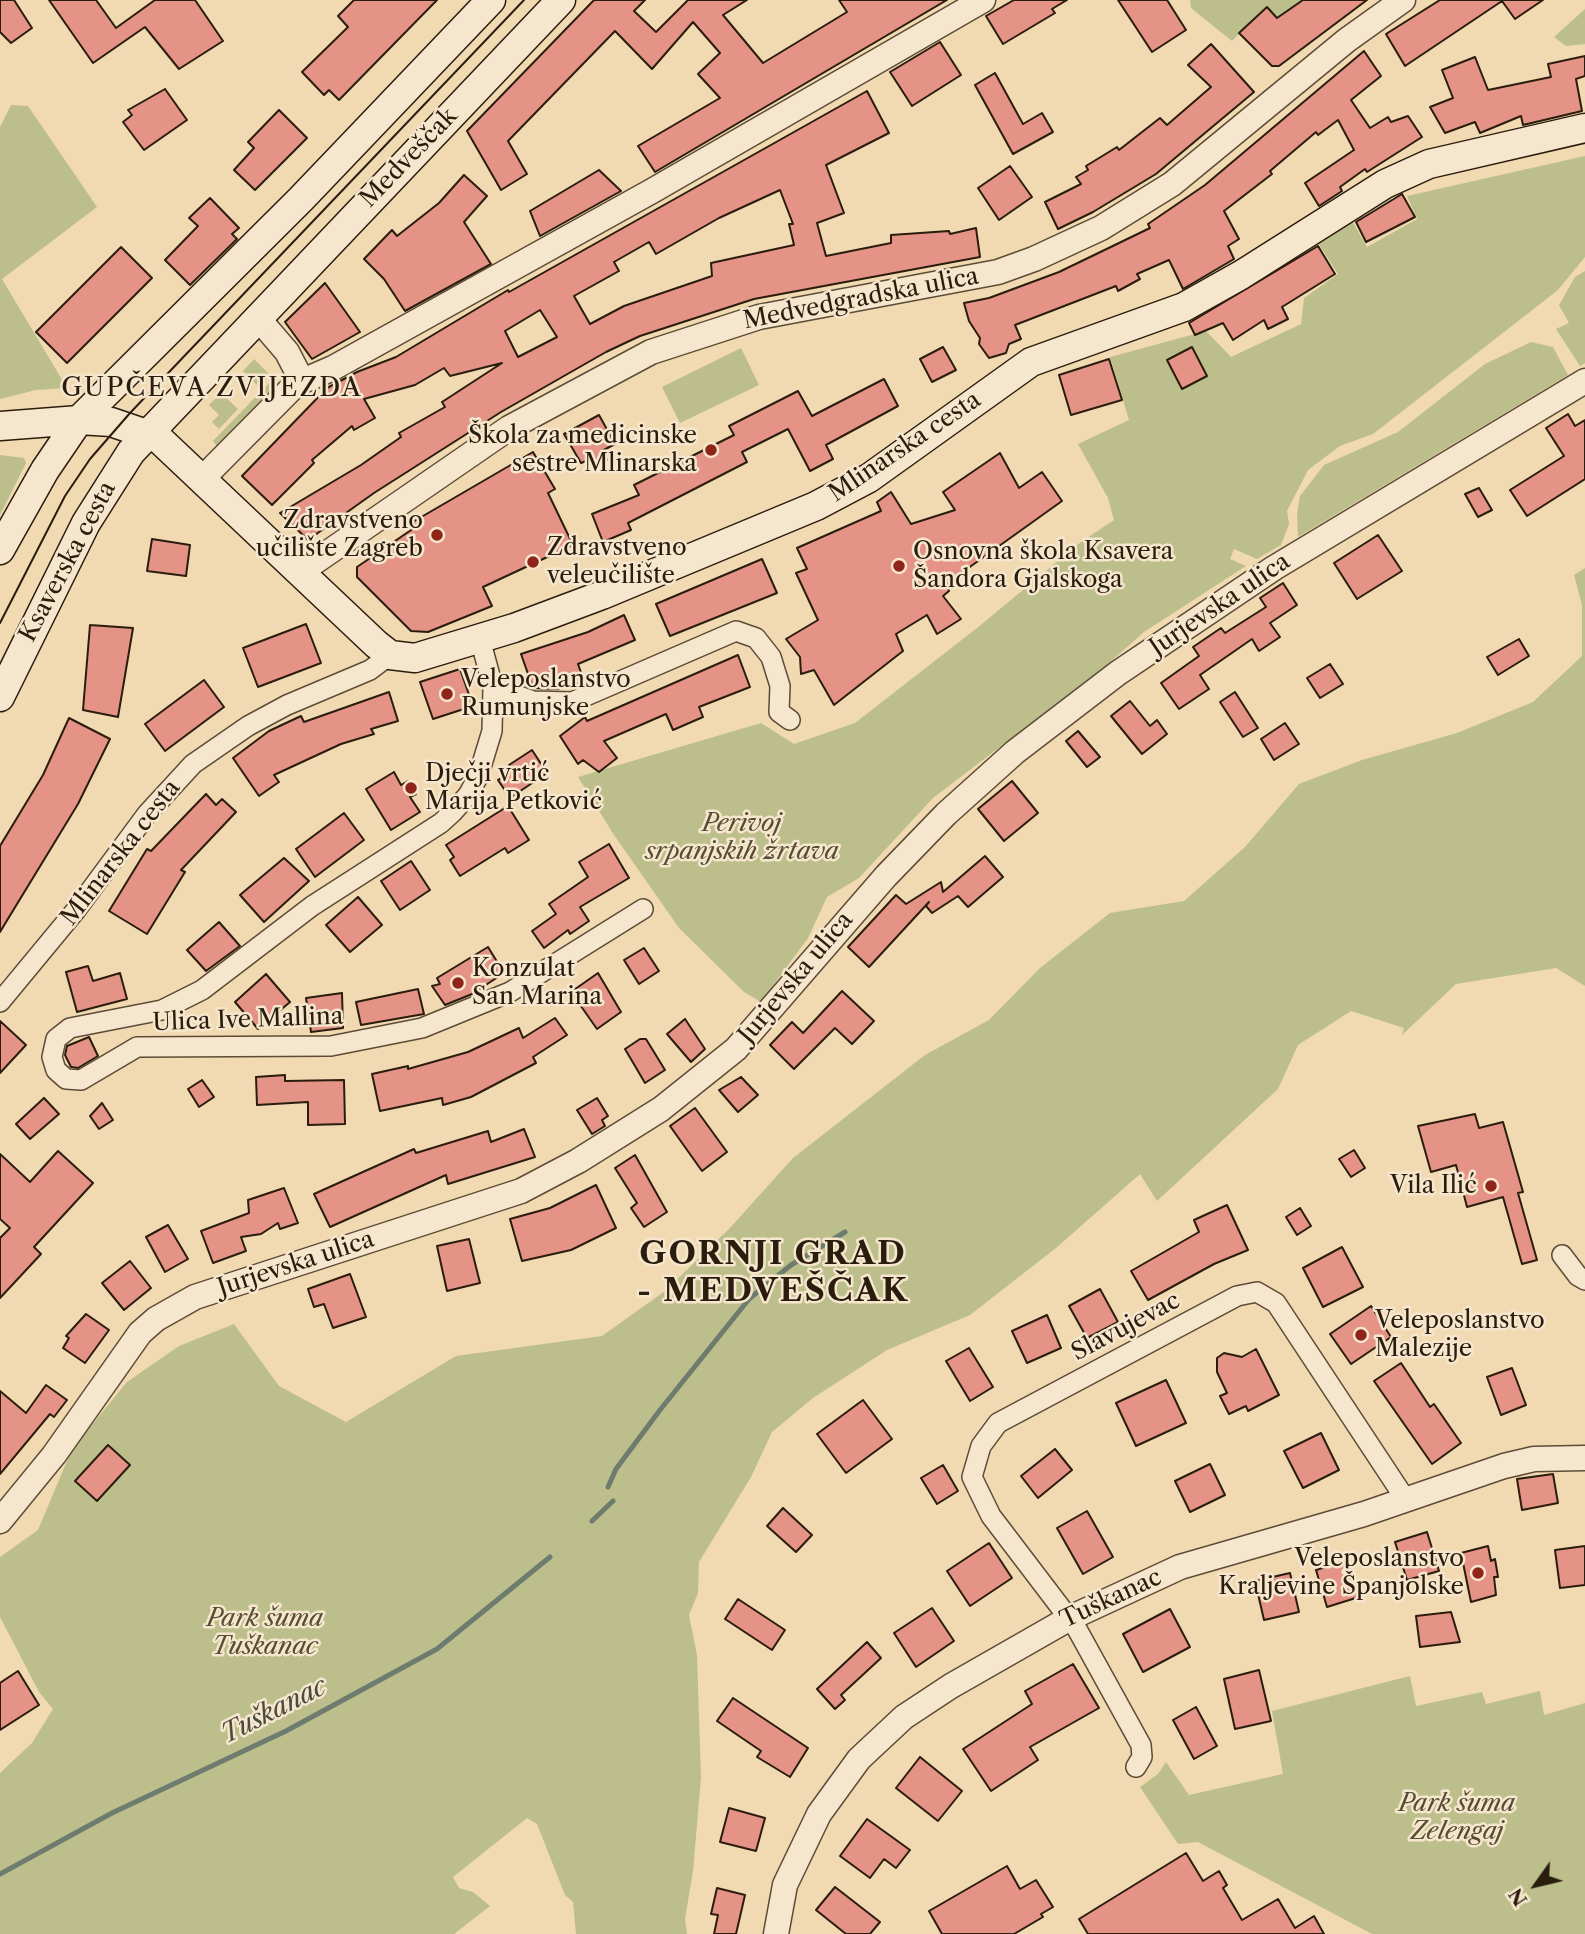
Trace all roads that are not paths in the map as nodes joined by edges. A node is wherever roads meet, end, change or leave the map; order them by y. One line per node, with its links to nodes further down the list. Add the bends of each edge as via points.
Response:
1 (491, 0): 9 (main road, Medveščak)
2 (561, 0): 6 (main road, Medveščak)
3 (983, 0): 7 (street, via 652,191)
4 (1403, 0): 14 (street, Medvedgradska ulica, via 1337,48 1172,184 1101,228 998,272 759,317 651,352 509,428)
5 (1585, 128): 15 (main road, Mlinarska cesta, via 1464,153 1407,174 1184,307 1031,362 869,478 816,506 614,590)
6 (257, 317): 7 (street, via 287,352); 11 (main road)
7 (302, 381): 12 (street)
8 (1585, 382): 26 (street, Jurjevska ulica, via 1274,568 1118,673 1015,752 886,876 736,1049 661,1109 522,1191 195,1297 156,1319 140,1333 54,1455)
9 (79, 420): 10 (main road); 11 (main road, via 121,423); 13 (main road)
10 (0, 426)
11 (146, 432): 12 (main road); 18 (main road, Ksaverska cesta, via 86,523)
12 (203, 478): 14 (main road)
13 (0, 550)
14 (300, 572): 16 (main road)
15 (480, 639): 16 (main road, Mlinarska cesta, via 415,658); 17 (street, Ulica Ive Mallina)
16 (390, 655): 21 (street, Mlinarska cesta, via 370,670 248,726 192,764 147,814)
17 (493, 687): 19 (street, via 533,701 572,702 736,631 756,638 771,657 780,686 779,712); 20 (street, Ulica Ive Mallina, via 492,731 478,777 441,823 312,906 202,990 162,1010 70,1028 56,1039 52,1057 56,1070 66,1079 81,1080 137,1047 331,1046 422,1028 510,992)
18 (0, 697)
19 (790, 720)
20 (643, 909)
21 (0, 1002)
22 (1562, 1255): 23 (street)
23 (1585, 1280)
24 (1585, 1458): 25 (street, Tuškanac, via 1534,1459 1504,1466)
25 (1406, 1500): 27 (street, Tuškanac, via 1181,1567); 27 (street, Slavujevac, via 1276,1303 1257,1292 1237,1296 998,1423 981,1446 972,1477 991,1516)
26 (0, 1521)
27 (1070, 1618): 28 (street, Slavujevac, via 1141,1745 1142,1757); 29 (street, Tuškanac, via 904,1717 859,1759 818,1814 802,1846 785,1885)
28 (1136, 1767)
29 (776, 1934)

